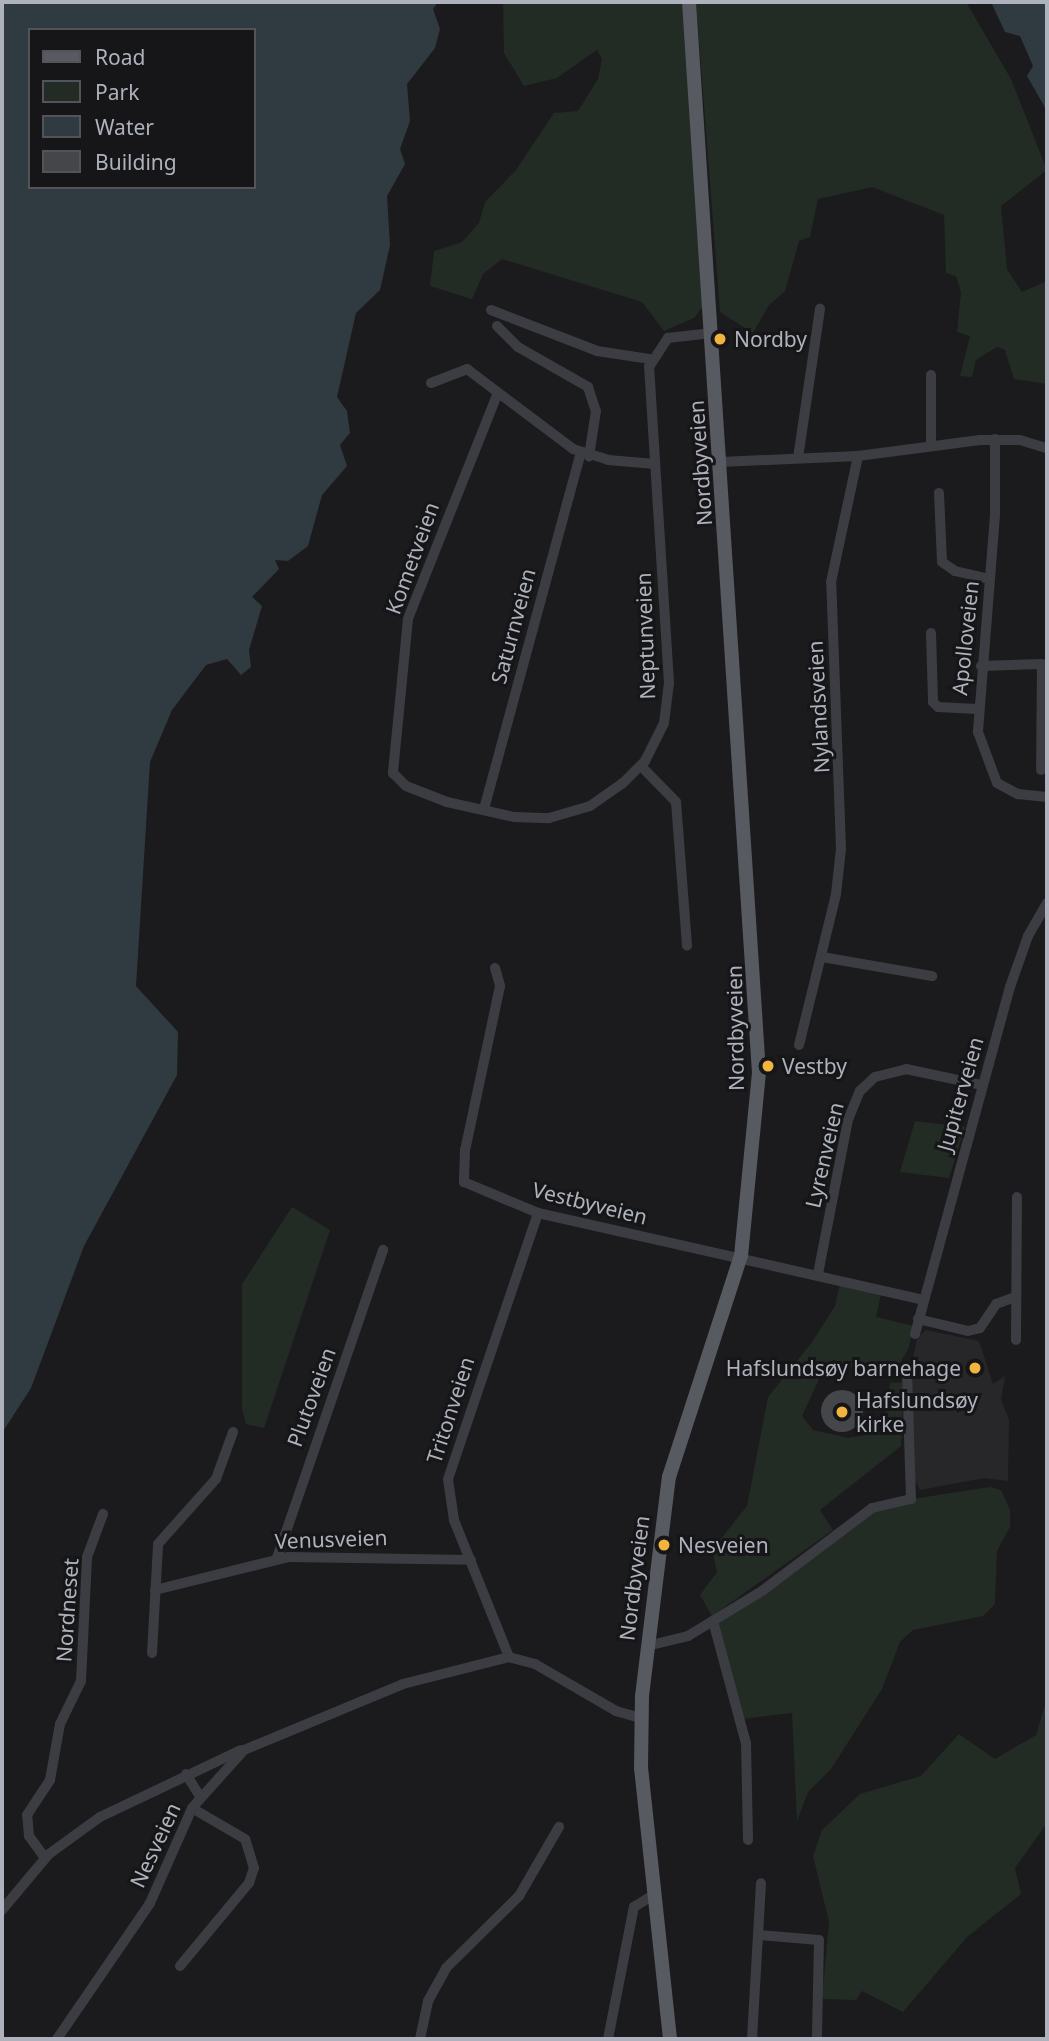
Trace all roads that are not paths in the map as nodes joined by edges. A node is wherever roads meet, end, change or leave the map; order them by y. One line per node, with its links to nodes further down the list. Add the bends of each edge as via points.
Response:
1 (689, 2): 5 (main road, Nordbyveien)
2 (820, 309): 15 (street)
3 (491, 310): 6 (street, via 604,353)
4 (497, 326): 13 (street, Saturnveien, via 518,347 588,387 596,411)
5 (712, 333): 6 (street, via 676,334); 16 (main road, Nordbyveien)
6 (650, 359): 17 (street, Neptunveien)
7 (931, 375): 11 (street)
8 (431, 383): 9 (street, via 461,368)
9 (497, 395): 13 (street); 25 (street, Kometveien, via 408,619 393,768)
10 (995, 439): 11 (street); 12 (street); 19 (street, Apolloveien)
11 (931, 445): 14 (street)
12 (1047, 448)
13 (585, 454): 17 (street); 27 (street, Saturnveien)
14 (858, 456): 15 (street); 30 (street, Nylandsveien, via 831,582 842,836)
15 (798, 458): 16 (street)
16 (720, 461): 38 (main road, Nordbyveien, via 758,1016 757,1107)
17 (656, 464): 23 (street, Neptunveien, via 669,693 660,735)
18 (939, 493): 19 (street, via 942,562 955,571)
19 (990, 579): 21 (street, Apolloveien)
20 (931, 633): 22 (street, via 933,702 938,707)
21 (981, 666): 22 (street, Apolloveien); 24 (street, via 1042,664)
22 (977, 709): 26 (street, Apolloveien, via 983,753 997,783 1018,794)
23 (641, 766): 27 (street, Neptunveien, via 608,796 570,813 531,819); 29 (street, via 676,802)
24 (1041, 770)
25 (399, 782): 27 (street, Neptunveien, via 436,798)
26 (1047, 797)
27 (484, 809)
28 (1047, 903): 34 (street, Jupiterveien, via 1023,947)
29 (687, 946)
30 (822, 957): 32 (street); 33 (street, Nylandsveien)
31 (495, 968): 36 (street, Vestbyveien, via 500,986 465,1150 464,1182)
32 (932, 976)
33 (799, 1045)
34 (982, 1085): 39 (street, Lyrenveien, via 906,1069 875,1077 860,1091 848,1120); 41 (street, Jupiterveien)
35 (1017, 1197): 40 (street)
36 (538, 1213): 38 (street, Vestbyveien); 49 (street, Tritonveien, via 447,1479 449,1507)
37 (383, 1250): 48 (street, Plutoveien)
38 (741, 1256): 39 (street, Vestbyveien); 52 (main road, Nordbyveien, via 669,1477)
39 (818, 1274): 41 (street, Vestbyveien)
40 (1015, 1297): 42 (street, via 996,1304 980,1328 968,1331); 44 (street)
41 (923, 1300): 42 (street, Jupiterveien)
42 (918, 1319): 43 (street, Jupiterveien)
43 (915, 1334)
44 (1016, 1340)
45 (908, 1372): 51 (street, via 911,1499 872,1508)
46 (233, 1432): 50 (street, via 216,1479 161,1538)
47 (103, 1514): 62 (street, Nordneset, via 87,1557 80,1681 60,1724 50,1780 27,1815 29,1836)
48 (277, 1558): 49 (street, Venusveien); 50 (street, Venusveien)
49 (471, 1560): 54 (street, Tritonveien)
50 (155, 1590): 53 (street)
51 (713, 1621): 52 (street, via 668,1644); 61 (street, via 746,1743)
52 (647, 1646): 55 (main road, Nordbyveien)
53 (152, 1653)
54 (509, 1657): 55 (street, via 535,1664); 56 (street, Nesveien, via 403,1684)
55 (640, 1718): 64 (main road, Nordbyveien)
56 (244, 1749): 57 (street); 58 (street, Nesveien)
57 (187, 1774): 58 (street); 62 (street, via 107,1812)
58 (200, 1796): 59 (street, Nesveien)
59 (192, 1808): 67 (street, via 245,1839 254,1868 249,1883); 68 (street, Nesveien, via 150,1903)
60 (559, 1827): 69 (street, via 519,1896 446,1968 428,2001)
61 (748, 1840)
62 (46, 1858): 65 (street)
63 (761, 1883): 66 (street)
64 (655, 1894): 70 (street, via 635,1907); 71 (main road, Nordbyveien)
65 (2, 1910)
66 (758, 1936): 72 (street); 73 (street, via 819,1940)
67 (180, 1966)
68 (57, 2039)
69 (421, 2039)
70 (608, 2039)
71 (670, 2039)
72 (752, 2039)
73 (817, 2039)

